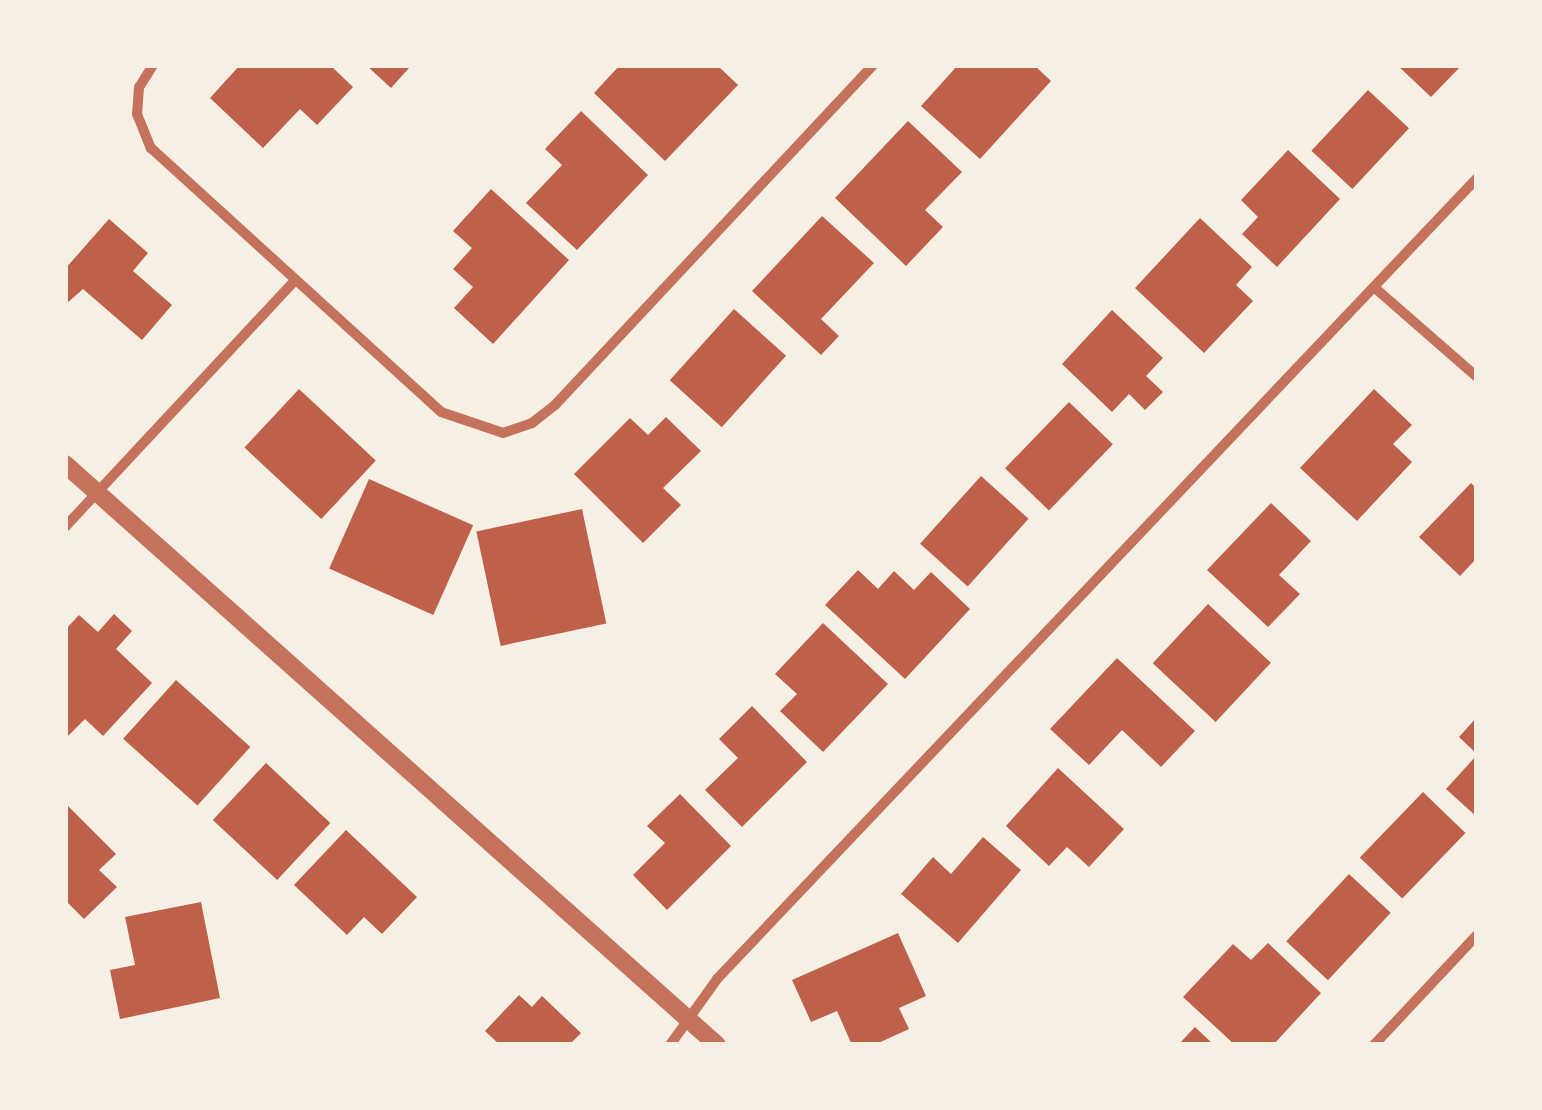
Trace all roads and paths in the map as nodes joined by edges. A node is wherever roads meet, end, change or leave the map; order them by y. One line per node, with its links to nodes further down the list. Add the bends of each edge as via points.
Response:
1 (153, 65): 4 (street, via 139,87 138,114 151,148)
2 (873, 65): 4 (street, via 532,423 503,433 441,412)
3 (1477, 178): 5 (street)
4 (295, 280): 8 (street)
5 (1375, 288): 6 (street); 11 (street, via 717,979)
6 (1477, 377)
7 (65, 464): 8 (street)
8 (96, 493): 9 (street); 11 (street)
9 (65, 528)
10 (1477, 936): 14 (street)
11 (690, 1020): 12 (street); 13 (street)
12 (670, 1045)
13 (717, 1045)
14 (1374, 1045)

